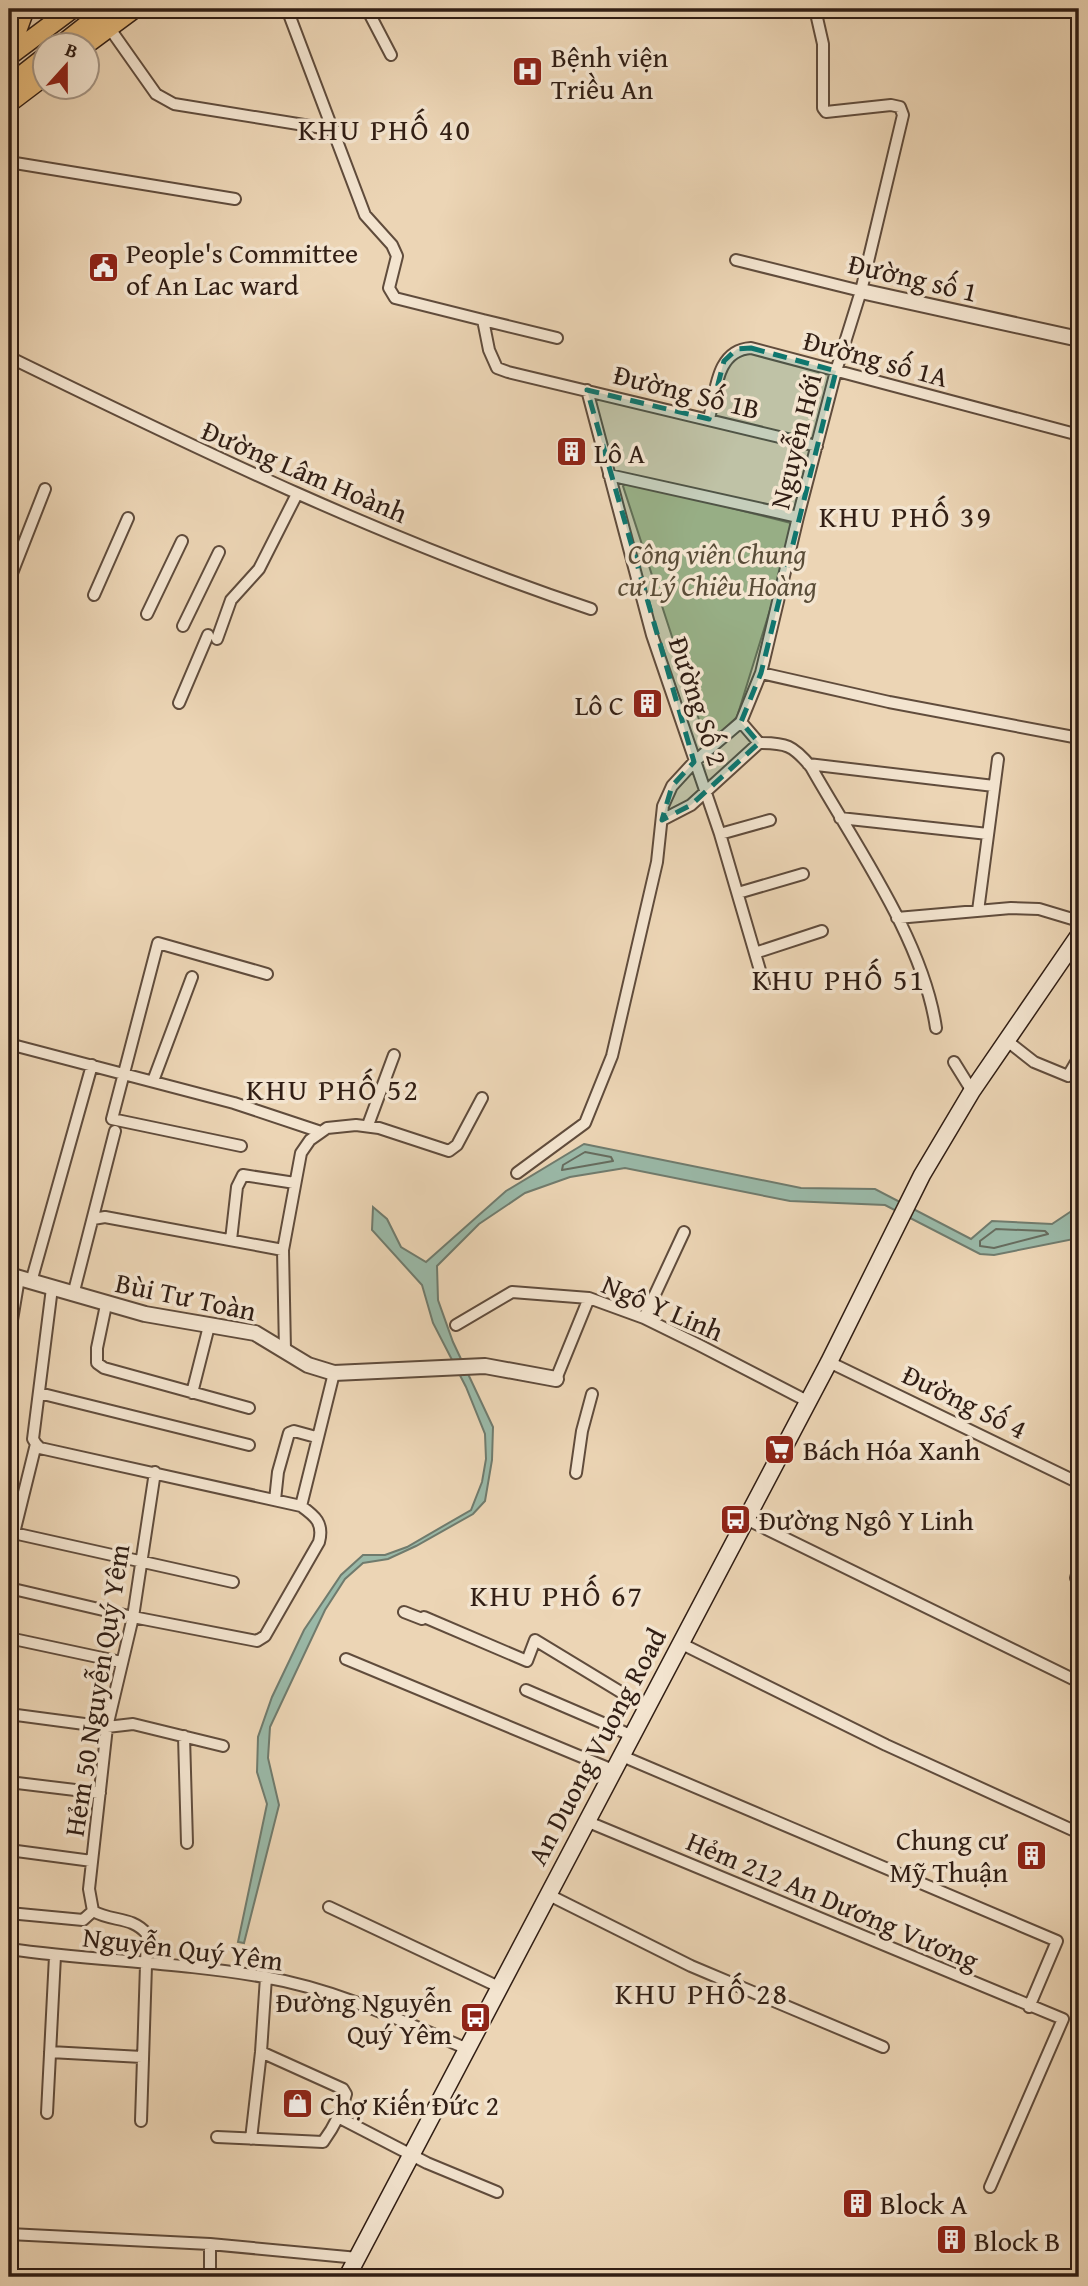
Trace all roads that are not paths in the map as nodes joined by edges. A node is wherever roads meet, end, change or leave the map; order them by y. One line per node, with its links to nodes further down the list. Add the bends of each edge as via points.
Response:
1 (25, 9): 10 (main road)
2 (72, 9): 10 (main road)
3 (287, 9): 16 (street)
4 (367, 9): 11 (street)
5 (815, 9): 20 (street, Nguyễn Hới, via 823,44 823,108 891,105 900,107 903,115)
6 (128, 10): 7 (main road)
7 (101, 15): 8 (main road); 9 (main road); 16 (street, via 156,94 174,104)
8 (79, 32)
9 (92, 32)
10 (9, 54)
11 (391, 55)
12 (32, 68): 13 (main road)
13 (9, 85)
14 (32, 86): 15 (main road)
15 (9, 103)
16 (335, 131): 21 (street, via 365,215 397,256 389,288 396,298)
17 (9, 162): 18 (street)
18 (235, 199)
19 (736, 260): 20 (street, Đường số 1)
20 (861, 291): 23 (street, Đường số 1); 25 (street, Nguyễn Hới)
21 (484, 320): 22 (street); 26 (street, Đường Số 1B, via 497,368)
22 (557, 338)
23 (1079, 339)
24 (9, 357): 32 (street, Đường Lâm Hoành)
25 (836, 372): 27 (street, Đường số 1A, via 751,348 737,349 724,361); 28 (street, Đường số 1A); 29 (street, Nguyễn Hới)
26 (587, 390): 27 (street, Đường Số 1B); 30 (street, Đường Số 2)
27 (709, 419): 29 (street, Đường Số 1B)
28 (1079, 435)
29 (817, 446): 33 (street, Nguyễn Hới)
30 (609, 475): 33 (street); 48 (street, Đường Số 2, via 652,635)
31 (45, 489): 37 (street)
32 (297, 494): 39 (street, Đường Lâm Hoành, via 491,575); 43 (street, via 259,569 231,600)
33 (798, 517): 42 (street, Nguyễn Hới)
34 (128, 518): 38 (street)
35 (182, 541): 40 (street)
36 (219, 552): 41 (street)
37 (9, 581)
38 (94, 596)
39 (591, 609)
40 (147, 614)
41 (183, 626)
42 (761, 673): 44 (street, Nguyễn Hới); 45 (street)
43 (179, 703)
44 (741, 722): 46 (street); 48 (street, Nguyễn Hới)
45 (1079, 738)
46 (759, 743): 49 (street, via 784,743); 51 (street)
47 (998, 759): 50 (street)
48 (694, 762): 51 (street, Đường Số 2); 53 (street, Nguyễn Hới, via 672,786)
49 (808, 764): 50 (street); 52 (street)
50 (994, 786): 56 (street)
51 (705, 792): 53 (street, via 691,806); 55 (street, Đường Số 2)
52 (840, 818): 56 (street); 60 (street)
53 (662, 820): 83 (street, Nguyễn Hới, via 657,862 612,1056 585,1123)
54 (770, 820): 55 (street)
55 (720, 834): 58 (street, Đường Số 2)
56 (988, 834): 59 (street)
57 (803, 874): 58 (street)
58 (738, 893): 64 (street, Đường Số 2)
59 (978, 911): 60 (street); 61 (street, via 1039,909)
60 (897, 918): 68 (street, via 931,997)
61 (1079, 921)
62 (822, 931): 64 (street)
63 (1079, 935): 69 (main road, An Duong Vuong Road)
64 (755, 953): 67 (street, Đường Số 2)
65 (267, 974): 75 (street, via 158,943)
66 (192, 977): 76 (street)
67 (764, 984)
68 (936, 1028)
69 (1006, 1040): 72 (street, via 1034,1062 1068,1076); 77 (main road, An Duong Vuong Road)
70 (9, 1044): 74 (street)
71 (394, 1055): 79 (street)
72 (1079, 1057)
73 (954, 1062): 77 (street)
74 (92, 1065): 75 (street); 89 (street)
75 (124, 1073): 76 (street); 82 (street, via 112,1119)
76 (153, 1081): 81 (street)
77 (972, 1091): 99 (main road, An Duong Vuong Road, via 922,1175)
78 (482, 1098): 79 (street, via 454,1149)
79 (368, 1125): 81 (street)
80 (116, 1131): 85 (street)
81 (318, 1131): 84 (street, via 301,1153)
82 (241, 1146)
83 (517, 1173)
84 (295, 1183): 87 (street, via 243,1175 237,1187); 88 (street)
85 (93, 1219): 87 (street, via 105,1217); 91 (street)
86 (684, 1232): 94 (street)
87 (231, 1240): 88 (street)
88 (284, 1250): 98 (street)
89 (19, 1278): 90 (street, Bùi Tư Toàn); 97 (street)
90 (52, 1288): 91 (street, Bùi Tư Toàn); 102 (street)
91 (73, 1295): 93 (street, Bùi Tư Toàn)
92 (589, 1298): 94 (street, Ngô Y Linh); 95 (street, Ngô Y Linh, via 512,1292); 101 (street)
93 (106, 1305): 96 (street, Bùi Tư Toàn); 103 (street, via 97,1363)
94 (644, 1318): 105 (street, Ngô Y Linh)
95 (456, 1325)
96 (209, 1326): 98 (street, Bùi Tư Toàn, via 255,1333); 103 (street)
97 (9, 1338)
98 (285, 1350): 100 (street, Bùi Tư Toàn)
99 (830, 1362): 105 (main road, An Duong Vuong Road); 112 (street, Đường Số 4)
100 (334, 1373): 101 (street, Bùi Tư Toàn, via 471,1365); 107 (street)
101 (556, 1379)
102 (39, 1393): 108 (street); 109 (street)
103 (192, 1393): 106 (street)
104 (592, 1394): 111 (street)
105 (809, 1402): 115 (main road, An Duong Vuong Road)
106 (249, 1408)
107 (316, 1437): 113 (street, via 289,1433); 114 (street)
108 (36, 1444): 110 (street); 116 (street)
109 (250, 1445)
110 (155, 1472): 113 (street); 117 (street, Hẻm 50 Nguyễn Quý Yêm)
111 (576, 1473)
112 (1079, 1483)
113 (275, 1500): 114 (street)
114 (301, 1506): 123 (street, via 319,1522 321,1531 265,1636 257,1642)
115 (746, 1519): 125 (main road, An Duong Vuong Road); 128 (street)
116 (11, 1533): 117 (street)
117 (140, 1562): 119 (street); 123 (street, Hẻm 50 Nguyễn Quý Yêm)
118 (1079, 1567): 120 (street)
119 (233, 1582)
120 (1079, 1583)
121 (9, 1588): 123 (street)
122 (404, 1612): 130 (street, via 527,1661 535,1640)
123 (132, 1618): 127 (street, Hẻm 50 Nguyễn Quý Yêm)
124 (9, 1639): 127 (street)
125 (680, 1643): 130 (main road, An Duong Vuong Road); 140 (street, via 886,1745)
126 (346, 1659): 136 (street)
127 (121, 1662): 132 (street, Hẻm 50 Nguyễn Quý Yêm)
128 (1079, 1682)
129 (526, 1690): 133 (street)
130 (647, 1708): 133 (main road, An Duong Vuong Road)
131 (9, 1714): 132 (street)
132 (107, 1727): 134 (street, via 133,1724); 138 (street, Hẻm 50 Nguyễn Quý Yêm)
133 (633, 1735): 136 (main road, An Duong Vuong Road)
134 (184, 1736): 135 (street); 141 (street)
135 (223, 1746)
136 (618, 1763): 139 (main road, An Duong Vuong Road); 153 (street, via 1057,1941)
137 (9, 1782): 138 (street)
138 (100, 1793): 143 (street, Hẻm 50 Nguyễn Quý Yêm)
139 (586, 1821): 144 (main road, An Duong Vuong Road); 153 (street, Hẻm 212 An Dương Vương)
140 (1079, 1833)
141 (187, 1843)
142 (9, 1850): 143 (street)
143 (92, 1861): 146 (street, Hẻm 50 Nguyễn Quý Yêm, via 89,1899)
144 (547, 1894): 152 (main road, An Duong Vuong Road); 154 (street, via 691,1966)
145 (329, 1907): 152 (street)
146 (93, 1911): 147 (street, via 83,1920); 150 (street, via 139,1924 147,1934)
147 (9, 1913)
148 (9, 1949): 149 (street, Nguyễn Quý Yêm)
149 (55, 1955): 150 (street, Nguyễn Quý Yêm); 156 (street)
150 (148, 1961): 151 (street, Nguyễn Quý Yêm); 158 (street)
151 (266, 1977): 155 (street, Nguyễn Quý Yêm, via 361,2003); 157 (street)
152 (499, 1987): 155 (main road, An Duong Vuong Road)
153 (1029, 2007): 165 (street, Hẻm 212 An Dương Vương, via 1063,2019)
154 (883, 2047)
155 (465, 2049): 164 (main road, An Duong Vuong Road)
156 (50, 2052): 158 (street); 159 (street)
157 (261, 2052): 160 (street, via 343,2089 346,2094); 163 (street)
158 (142, 2057): 161 (street)
159 (47, 2113)
160 (338, 2117): 163 (street, via 323,2141); 164 (street)
161 (141, 2121)
162 (217, 2137): 163 (street)
163 (250, 2139)
164 (411, 2154): 166 (street); 169 (main road, An Duong Vuong Road)
165 (990, 2187)
166 (498, 2192)
167 (9, 2234): 168 (street)
168 (209, 2244): 169 (street); 170 (street)
169 (358, 2258): 171 (main road, An Duong Vuong Road)
170 (210, 2277)
171 (348, 2277)

